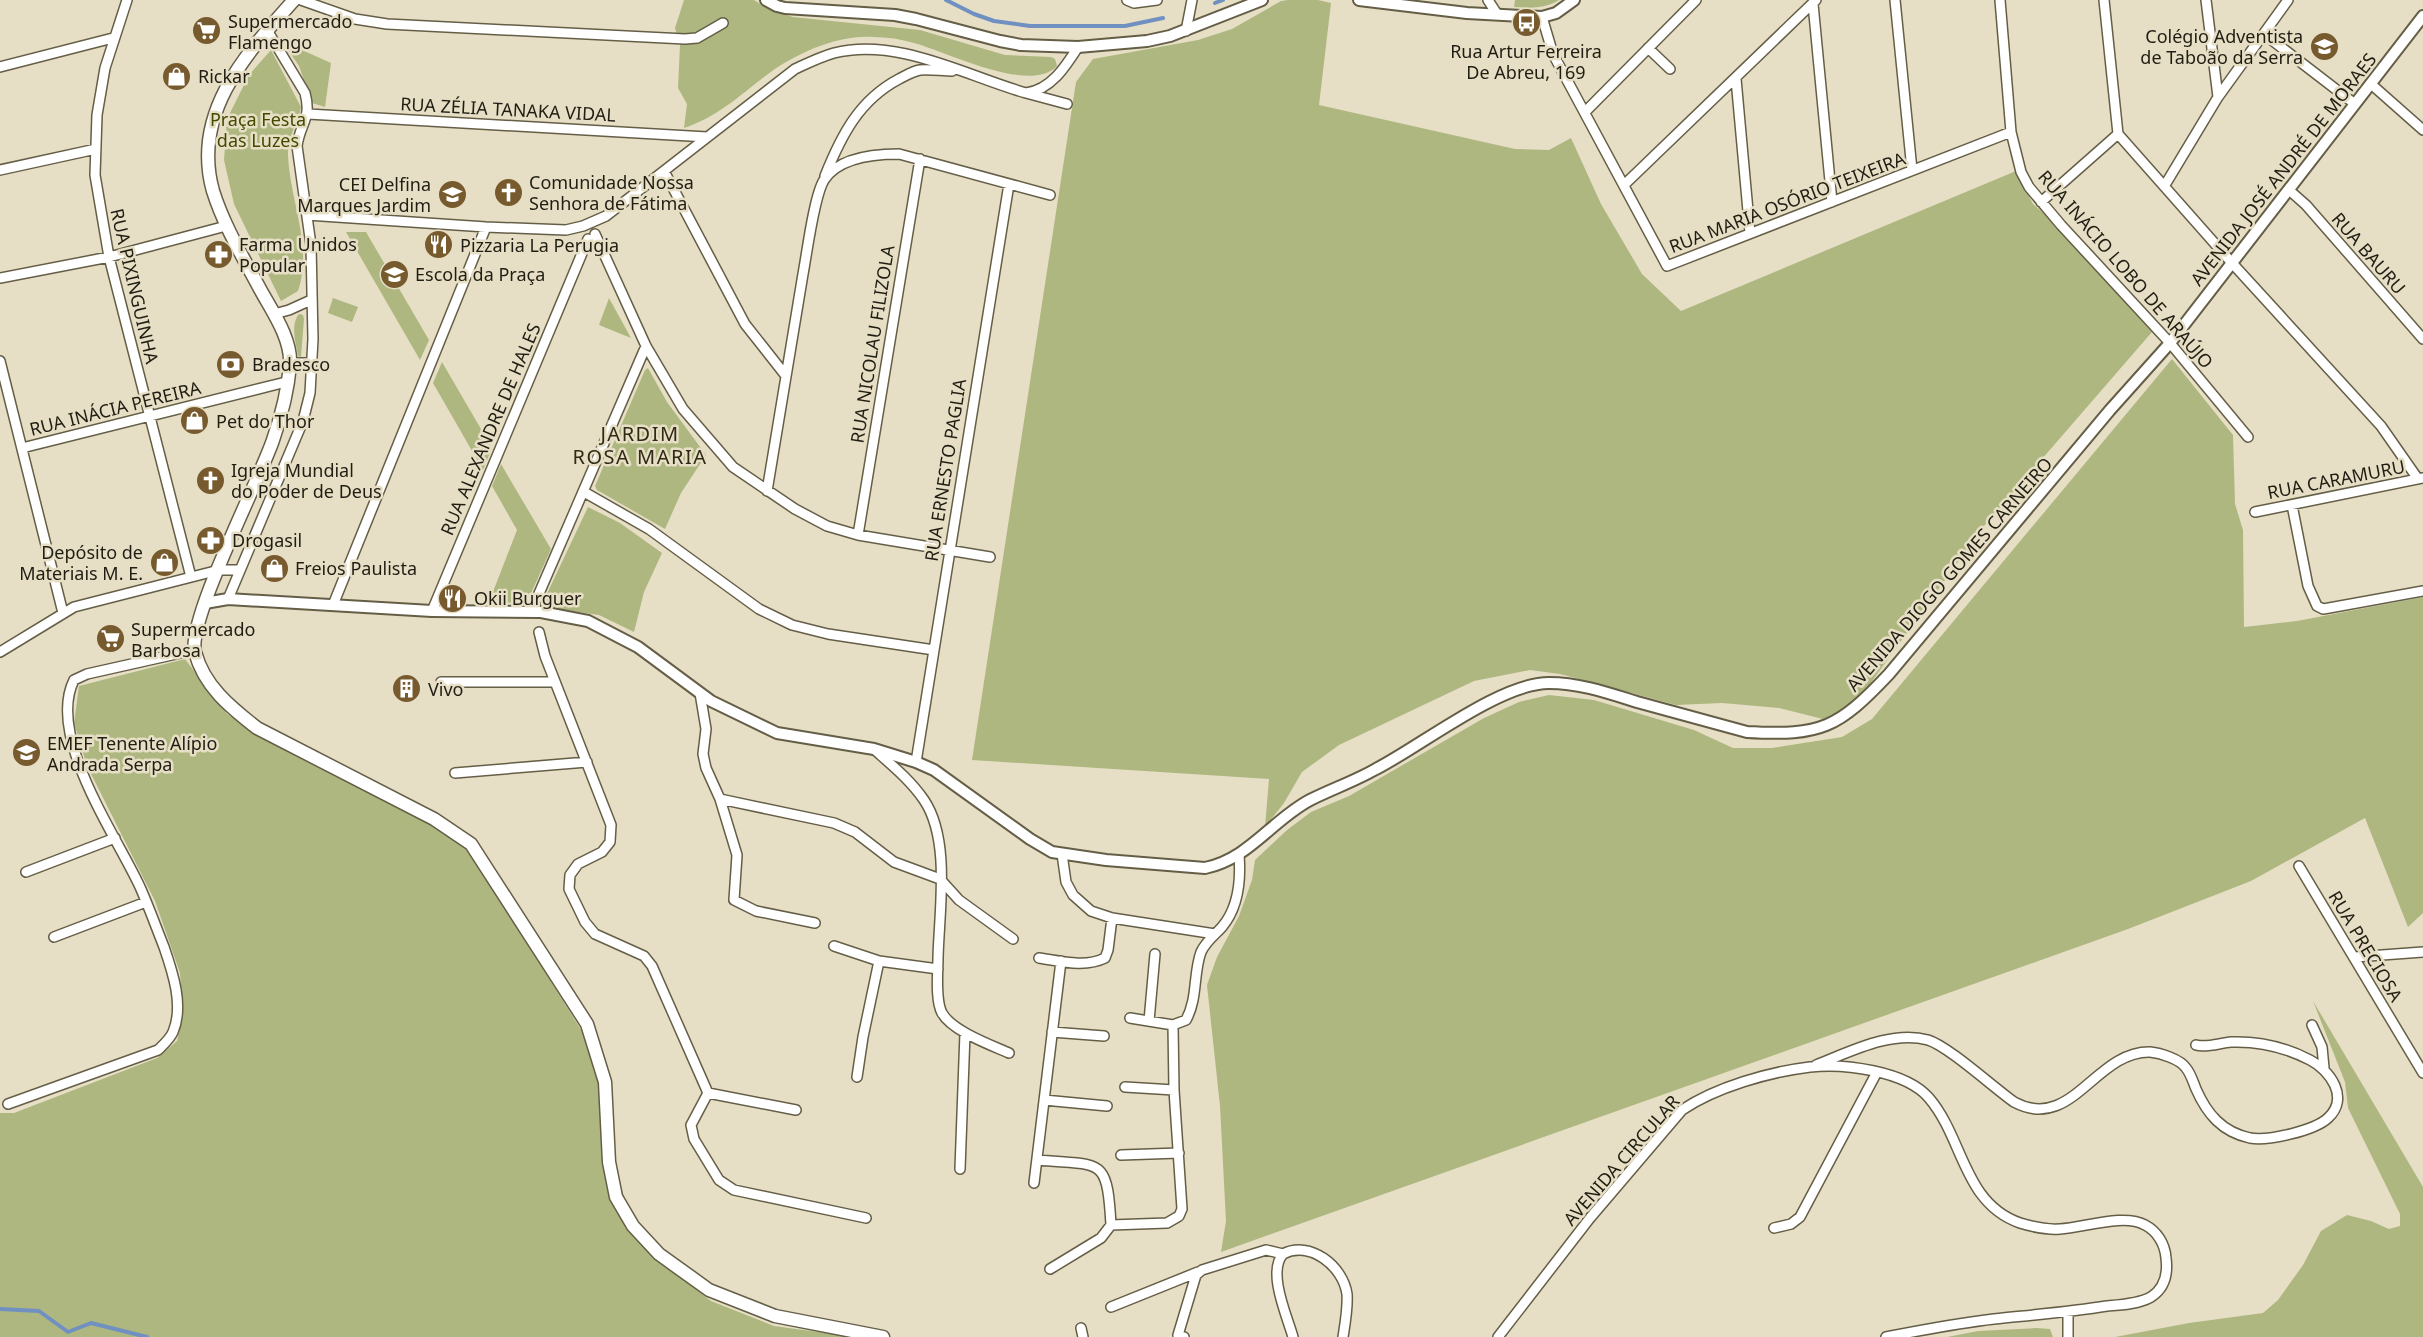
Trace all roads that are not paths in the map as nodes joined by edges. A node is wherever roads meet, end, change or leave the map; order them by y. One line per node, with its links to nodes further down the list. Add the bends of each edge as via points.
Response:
1 (127, 0): 26 (street, RUA PIXINGUINHA)
2 (294, 0): 24 (main road)
3 (301, 0): 22 (street, via 355,19 399,25 685,39 697,38)
4 (766, 0): 27 (street, via 785,8 916,18 1021,45)
5 (1157, 0): 17 (street)
6 (1262, 0): 23 (street)
7 (1359, 0): 19 (street)
8 (1488, 0): 19 (street)
9 (1696, 0): 28 (street)
10 (1895, 0): 47 (street)
11 (2000, 0): 41 (street, RUA INÁCIO LOBO DE ARAÚJO)
12 (2104, 0): 42 (street)
13 (2206, 0): 35 (street)
14 (2288, 0): 25 (street)
15 (1192, 1): 23 (street)
16 (1572, 1): 21 (street, via 1556,13)
17 (1131, 2)
18 (1814, 2): 32 (street); 55 (street)
19 (1497, 14): 21 (street)
20 (2423, 16): 33 (street, AVENIDA JOSÉ ANDRÉ DE MORAES)
21 (1542, 17): 38 (street, RUA MARIA OSÓRIO TEIXEIRA, via 1553,54)
22 (723, 23)
23 (1188, 25): 27 (street, via 1148,41)
24 (267, 30): 39 (street, via 305,93); 58 (main road, via 222,94 209,137 213,188)
25 (2264, 34): 35 (street); 37 (street)
26 (113, 38): 29 (street); 44 (street, RUA PIXINGUINHA, via 105,69)
27 (1078, 47): 34 (street, via 1048,83)
28 (1648, 48): 30 (street); 38 (street)
29 (0, 67)
30 (1670, 69)
31 (958, 71): 34 (street); 43 (street, via 934,61 879,50 834,53 795,69); 49 (street, via 918,70 884,87 852,120)
32 (1736, 79): 51 (street); 61 (street)
33 (2371, 84): 37 (street, AVENIDA JOSÉ ANDRÉ DE MORAES); 40 (street)
34 (1026, 93): 36 (street)
35 (2218, 97): 52 (street)
36 (1067, 104)
37 (2355, 104): 53 (street, AVENIDA JOSÉ ANDRÉ DE MORAES)
38 (1586, 112): 51 (street, RUA MARIA OSÓRIO TEIXEIRA)
39 (308, 114): 43 (street, RUA ZÉLIA TANAKA VIDAL); 57 (street, via 297,146)
40 (2423, 130)
41 (2012, 132): 47 (street, RUA MARIA OSÓRIO TEIXEIRA); 56 (street, RUA INÁCIO LOBO DE ARAÚJO, via 2021,171)
42 (2118, 134): 52 (street); 56 (street)
43 (707, 137): 48 (street)
44 (96, 149): 46 (street); 62 (street, RUA PIXINGUINHA, via 98,195)
45 (920, 159): 49 (street, via 899,154 862,157 833,171); 50 (street); 84 (street, RUA NICOLAU FILIZOLA)
46 (0, 170)
47 (1912, 170): 55 (street, RUA MARIA OSÓRIO TEIXEIRA)
48 (664, 171): 60 (street); 73 (street, via 745,324)
49 (823, 181): 73 (street, via 807,249)
50 (1009, 184): 54 (street); 85 (street, RUA ERNESTO PAGLIA)
51 (1624, 185): 61 (street, RUA MARIA OSÓRIO TEIXEIRA, via 1667,266)
52 (2165, 185): 63 (street)
53 (2289, 190): 63 (street, AVENIDA JOSÉ ANDRÉ DE MORAES); 67 (street, RUA BAURU)
54 (1050, 195)
55 (1832, 202): 61 (street, RUA MARIA OSÓRIO TEIXEIRA)
56 (2041, 202): 68 (street, RUA INÁCIO LOBO DE ARAÚJO)
57 (307, 215): 59 (street); 65 (street)
58 (226, 226): 62 (street); 66 (main road)
59 (486, 227): 60 (street); 93 (street)
60 (588, 233): 69 (street, via 606,258); 94 (street, RUA ALEXANDRE DE HALES)
61 (1750, 233)
62 (109, 257): 64 (street); 76 (street, RUA PIXINGUINHA)
63 (2232, 263): 68 (street, AVENIDA JOSÉ ANDRÉ DE MORAES); 79 (street, via 2381,426)
64 (0, 278)
65 (311, 300): 66 (street); 72 (street)
66 (274, 314): 71 (main road)
67 (2423, 339)
68 (2170, 343): 77 (street, RUA INÁCIO LOBO DE ARAÚJO); 111 (street, AVENIDA DIOGO GOMES CARNEIRO, via 1889,674 1858,707 1830,725 1793,733 1747,732 1580,685 1547,683 1527,687 1483,705 1377,769 1311,800)
69 (646, 346): 80 (street, via 683,409 707,439 733,467); 81 (street)
70 (0, 361): 75 (street)
71 (290, 363): 72 (street); 74 (main road)
72 (312, 363): 88 (street, via 303,421)
73 (786, 376): 80 (street)
74 (286, 382): 76 (street, RUA INÁCIA PEREIRA); 87 (main road, via 273,441)
75 (4, 393): 78 (street)
76 (149, 416): 78 (street, RUA INÁCIA PEREIRA); 89 (street, RUA PIXINGUINHA)
77 (2248, 437)
78 (22, 448): 96 (street)
79 (2421, 478): 82 (street, RUA CARAMURU)
80 (767, 491): 84 (street, via 827,526)
81 (584, 492): 95 (street); 99 (street, via 649,529 759,609 792,626)
82 (2292, 505): 83 (street, RUA CARAMURU); 90 (street, via 2308,586 2317,606 2330,608)
83 (2255, 512)
84 (858, 535): 85 (street)
85 (949, 551): 86 (street); 99 (street, RUA ERNESTO PAGLIA)
86 (990, 557)
87 (219, 570): 88 (street); 89 (street); 92 (main road)
88 (239, 570): 91 (street)
89 (191, 577): 96 (street)
90 (2423, 591)
91 (228, 599): 92 (street, AVENIDA DIOGO GOMES CARNEIRO); 93 (street, AVENIDA DIOGO GOMES CARNEIRO)
92 (205, 603): 98 (main road)
93 (333, 605): 94 (street, AVENIDA DIOGO GOMES CARNEIRO)
94 (432, 611): 95 (street, AVENIDA DIOGO GOMES CARNEIRO)
95 (531, 612): 103 (street, AVENIDA DIOGO GOMES CARNEIRO, via 588,621 638,647)
96 (63, 613): 100 (street)
97 (539, 632): 102 (street)
98 (194, 650): 109 (street, via 87,674 74,680 70,687 67,727 74,754); 163 (main road, via 212,688 256,728 434,819 471,844 587,1024 605,1082 609,1162 616,1197 633,1226 659,1254 709,1290 776,1316)
99 (934, 650): 106 (street, RUA ERNESTO PAGLIA)
100 (0, 652)
101 (441, 682): 102 (street)
102 (555, 682): 105 (street)
103 (700, 693): 104 (street, AVENIDA DIOGO GOMES CARNEIRO, via 777,733); 108 (street, via 706,729 703,754)
104 (874, 749): 106 (street, AVENIDA DIOGO GOMES CARNEIRO); 114 (street, via 908,780 925,802 937,829)
105 (587, 762): 107 (street); 145 (street, via 611,825 610,842 602,852 578,864 570,875 569,889 595,934 644,956 652,966)
106 (916, 762): 110 (street, AVENIDA DIOGO GOMES CARNEIRO, via 934,770 1030,839)
107 (455, 773)
108 (720, 799): 114 (street, via 834,823 855,832 894,862); 117 (street, via 737,855 734,900 756,911)
109 (115, 838): 113 (street); 115 (street)
110 (1062, 854): 111 (street, AVENIDA DIOGO GOMES CARNEIRO, via 1205,868); 116 (street, via 1066,882 1073,895 1091,911)
111 (1239, 855): 118 (street, via 1241,873 1234,906)
112 (2299, 866): 124 (street, RUA PRECIOSA)
113 (26, 872)
114 (940, 879): 120 (street, via 959,900); 128 (street)
115 (146, 902): 119 (street); 147 (street, via 176,983 173,1033 158,1050)
116 (1112, 918): 118 (street); 127 (street, via 1105,958)
117 (815, 924)
118 (1215, 934): 131 (street, via 1202,950 1197,966 1193,1006 1186,1020)
119 (54, 937)
120 (1013, 939)
121 (834, 946): 126 (street)
122 (2423, 952): 124 (street)
123 (1155, 954): 130 (street)
124 (2355, 957): 141 (street, RUA PRECIOSA)
125 (1039, 958): 127 (street)
126 (879, 961): 128 (street); 142 (street)
127 (1061, 961): 133 (street)
128 (938, 969): 134 (street, via 942,1013)
129 (1130, 1018): 130 (street)
130 (1149, 1021): 131 (street)
131 (1173, 1025): 144 (street)
132 (2312, 1025): 139 (street, AVENIDA CIRCULAR, via 2322,1047)
133 (1052, 1032): 135 (street); 146 (street)
134 (965, 1033): 137 (street); 153 (street)
135 (1104, 1036)
136 (2196, 1045): 139 (street, via 2258,1042 2284,1048)
137 (1009, 1053)
138 (1811, 1067): 139 (street, AVENIDA CIRCULAR, via 1874,1042 1928,1040 2014,1102 2037,1110 2061,1105 2108,1068 2150,1052 2186,1067 2211,1117 2226,1130 2253,1138 2296,1132 2328,1119 2337,1095); 140 (street, AVENIDA CIRCULAR); 167 (street, AVENIDA CIRCULAR, via 1719,1089 1682,1110 1590,1218)
139 (2324, 1068)
140 (1877, 1072): 157 (street, via 1800,1217); 162 (street, AVENIDA CIRCULAR, via 1915,1086 1927,1096 1981,1195 2006,1218 2051,1229 2134,1221 2157,1234 2167,1268 2163,1285 2152,1297)
141 (2423, 1073)
142 (857, 1077)
143 (1125, 1087): 144 (street)
144 (1174, 1090): 150 (street)
145 (708, 1093): 149 (street); 155 (street, via 691,1125 701,1154 719,1180 734,1190)
146 (1044, 1100): 148 (street); 152 (street)
147 (8, 1104)
148 (1107, 1106)
149 (796, 1110)
150 (1179, 1153): 151 (street); 156 (street, via 1179,1216 1167,1223)
151 (1121, 1155)
152 (1037, 1160): 154 (street); 156 (street, via 1100,1168 1109,1189)
153 (960, 1169)
154 (1034, 1183)
155 (866, 1218)
156 (1111, 1225): 159 (street, via 1101,1238)
157 (1774, 1228)
158 (1283, 1254): 160 (street, via 1266,1250); 165 (street, via 1277,1264 1277,1276); 166 (street, via 1295,1250 1312,1252 1340,1275 1347,1294)
159 (1050, 1269)
160 (1199, 1272): 161 (street); 164 (street, via 1178,1335)
161 (1111, 1307)
162 (2068, 1312): 168 (street, AVENIDA CIRCULAR); 169 (street)
163 (883, 1337)
164 (1184, 1337)
165 (1293, 1337)
166 (1343, 1337)
167 (1498, 1337)
168 (1886, 1337)
169 (2068, 1337)

